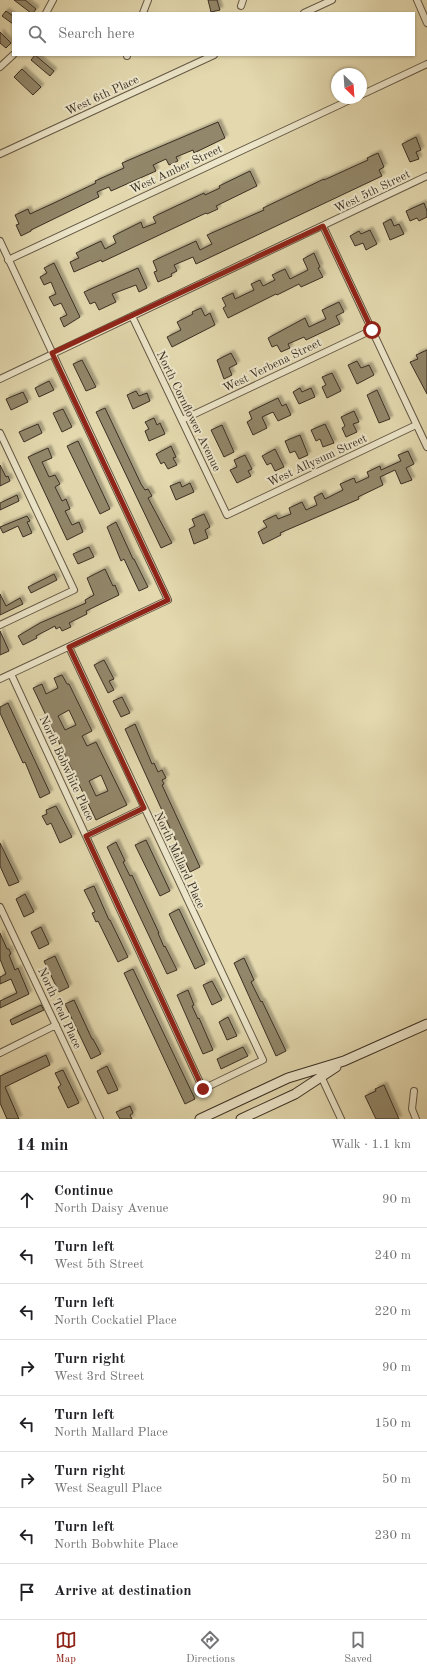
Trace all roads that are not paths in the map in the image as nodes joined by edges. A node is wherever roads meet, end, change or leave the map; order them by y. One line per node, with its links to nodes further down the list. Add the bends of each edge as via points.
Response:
1 (53, 0): 5 (street)
2 (148, 0): 6 (street)
3 (332, 0): 7 (street)
4 (417, 0): 8 (street)
5 (47, 12)
6 (143, 12)
7 (306, 12)
8 (427, 23)
9 (12, 56): 12 (street)
10 (212, 56): 15 (street, West 6th Place)
11 (427, 64): 13 (street)
12 (0, 67)
13 (367, 91)
14 (341, 104): 19 (street, West Amber Street)
15 (0, 154)
16 (427, 176): 17 (street, West 5th Street)
17 (323, 226): 20 (street, West 5th Street); 21 (street)
18 (0, 241): 19 (street)
19 (8, 260): 22 (street)
20 (132, 316): 22 (street, West 5th Street); 24 (street, North Cornflower Avenue)
21 (372, 330): 24 (street, West Verbena Street); 25 (street)
22 (52, 353): 23 (street, West 5th Street); 30 (street, via 168,600)
23 (0, 379)
24 (182, 420): 28 (street, North Cornflower Avenue)
25 (416, 425): 27 (street); 28 (street, West Allysum Street)
26 (0, 433): 29 (street, via 74,590)
27 (427, 447)
28 (226, 515)
29 (0, 625)
30 (69, 647): 31 (street); 33 (street, North Mallard Place)
31 (11, 674): 32 (street); 34 (street, North Bobwhite Place)
32 (0, 679)
33 (144, 808): 34 (street); 40 (street, North Mallard Place, via 263,1060)
34 (86, 836): 40 (street, North Bobwhite Place)
35 (0, 907): 37 (street, North Teal Place)
36 (427, 1024): 39 (street)
37 (56, 1025): 38 (street); 42 (street, North Teal Place)
38 (0, 1053)
39 (320, 1073): 43 (street, via 288,1078); 44 (street, via 295,1094); 45 (street)
40 (203, 1089)
41 (414, 1091): 46 (street, via 412,1109)
42 (100, 1119)
43 (200, 1119)
44 (241, 1119)
45 (341, 1119)
46 (416, 1119)

